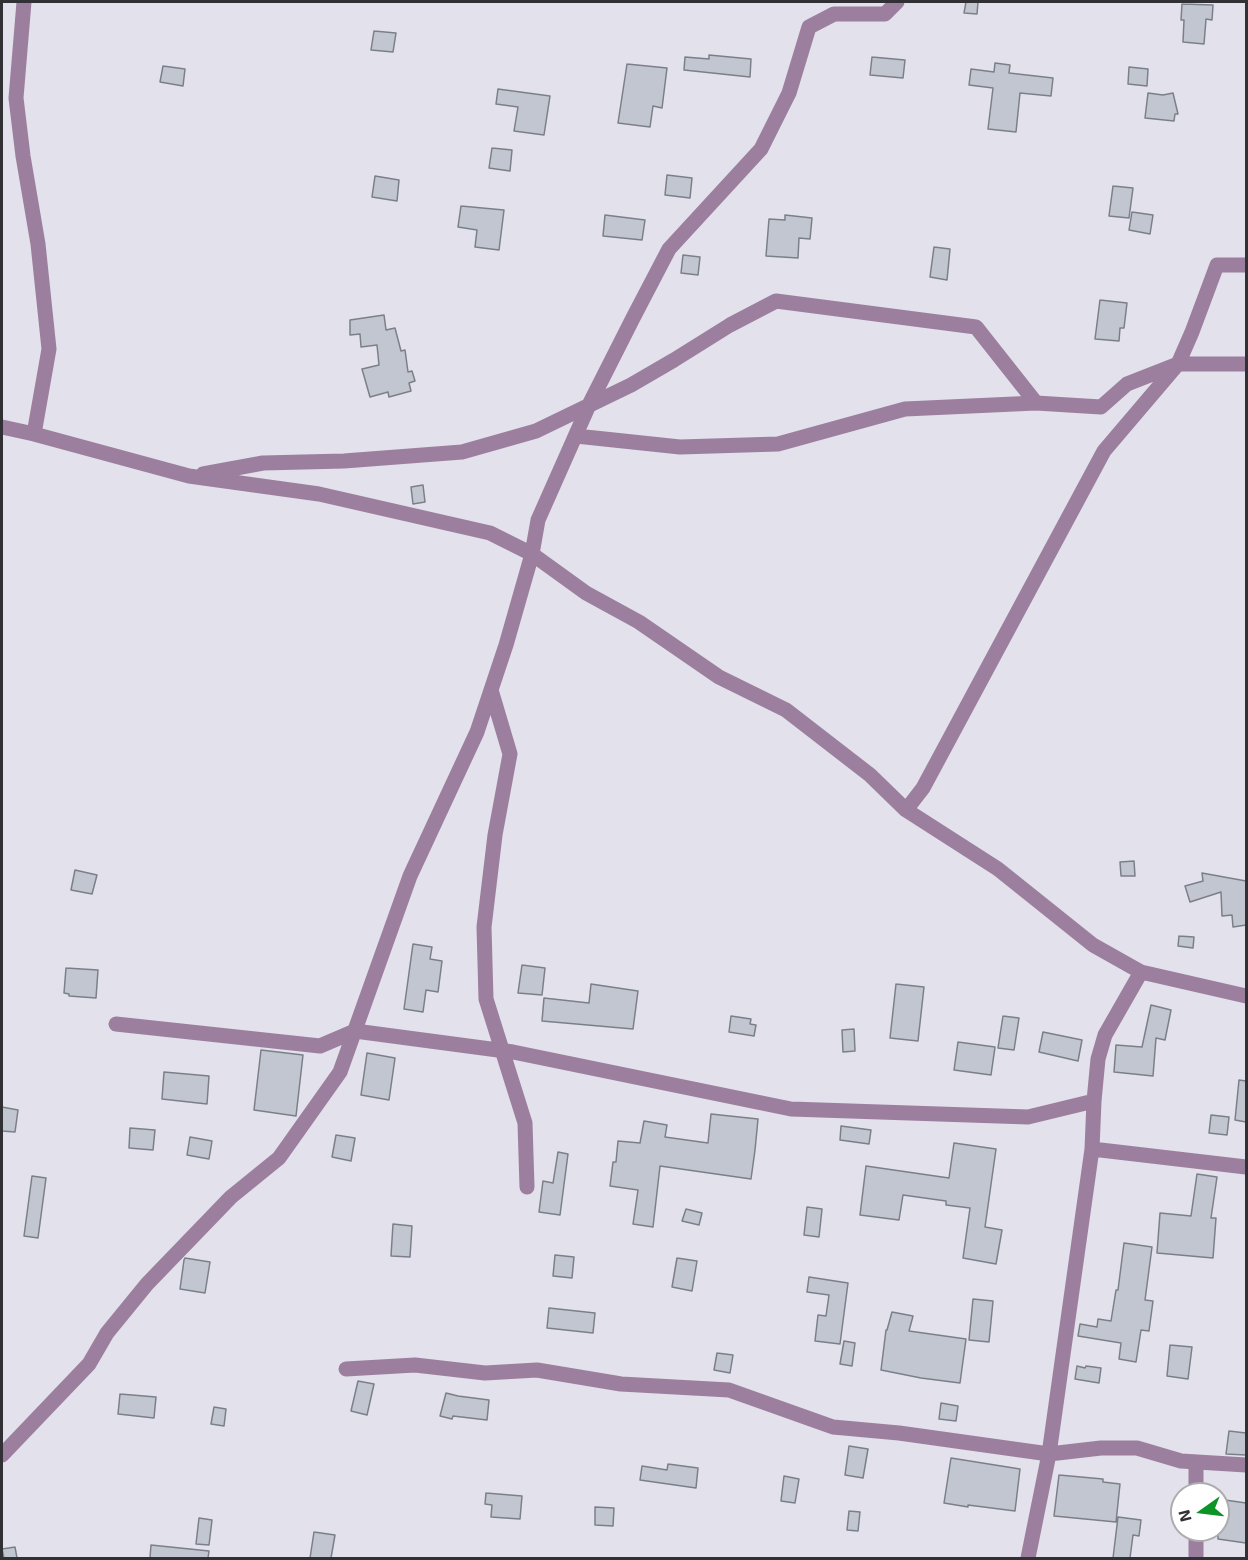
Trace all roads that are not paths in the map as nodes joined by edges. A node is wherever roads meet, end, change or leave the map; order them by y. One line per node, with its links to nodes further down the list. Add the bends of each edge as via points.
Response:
1 (24, 2): 9 (street, via 16,98 49,349)
2 (897, 2): 7 (street, via 885,14 834,14 809,27 789,93 761,149 669,249)
3 (1246, 265): 4 (street, via 1217,265)
4 (1178, 364): 5 (street); 6 (street, via 1127,384 1101,407); 14 (street, via 1104,451 923,788)
5 (1246, 364)
6 (1036, 403): 7 (street, via 976,327 776,301 729,325 631,386); 10 (street, via 905,409 778,444 680,447)
7 (589, 405): 10 (street); 11 (street, via 536,431 462,452 344,462 262,463)
8 (2, 427): 9 (street)
9 (34, 434): 11 (street)
10 (576, 436): 12 (street, via 538,520)
11 (189, 476): 12 (street, via 319,494 490,533)
12 (532, 554): 13 (street); 14 (street, via 719,678 786,710 870,775)
13 (491, 690): 18 (street, via 477,732 410,876); 19 (street, via 510,754 484,927 486,999)
14 (906, 810): 15 (street, via 998,869 1093,945)
15 (1141, 972): 16 (street); 20 (street, via 1105,1035)
16 (1246, 996)
17 (116, 1024): 18 (street, via 320,1046)
18 (355, 1031): 19 (street); 26 (street, via 340,1072 279,1158 231,1197 147,1284 107,1333 89,1364)
19 (503, 1050): 20 (street, via 791,1109 1028,1117); 23 (street, via 525,1123)
20 (1094, 1101): 21 (street)
21 (1092, 1149): 22 (street); 25 (street)
22 (1246, 1167)
23 (527, 1188)
24 (346, 1369): 25 (street, via 415,1365 484,1373 537,1370 621,1384 729,1390 833,1427)
25 (1049, 1454): 27 (street, via 1137,1448); 31 (street)
26 (2, 1455)
27 (1196, 1462): 28 (street); 29 (street)
28 (1246, 1465)
29 (1196, 1482)
30 (1196, 1542): 32 (street)
31 (1028, 1558)
32 (1196, 1558)

